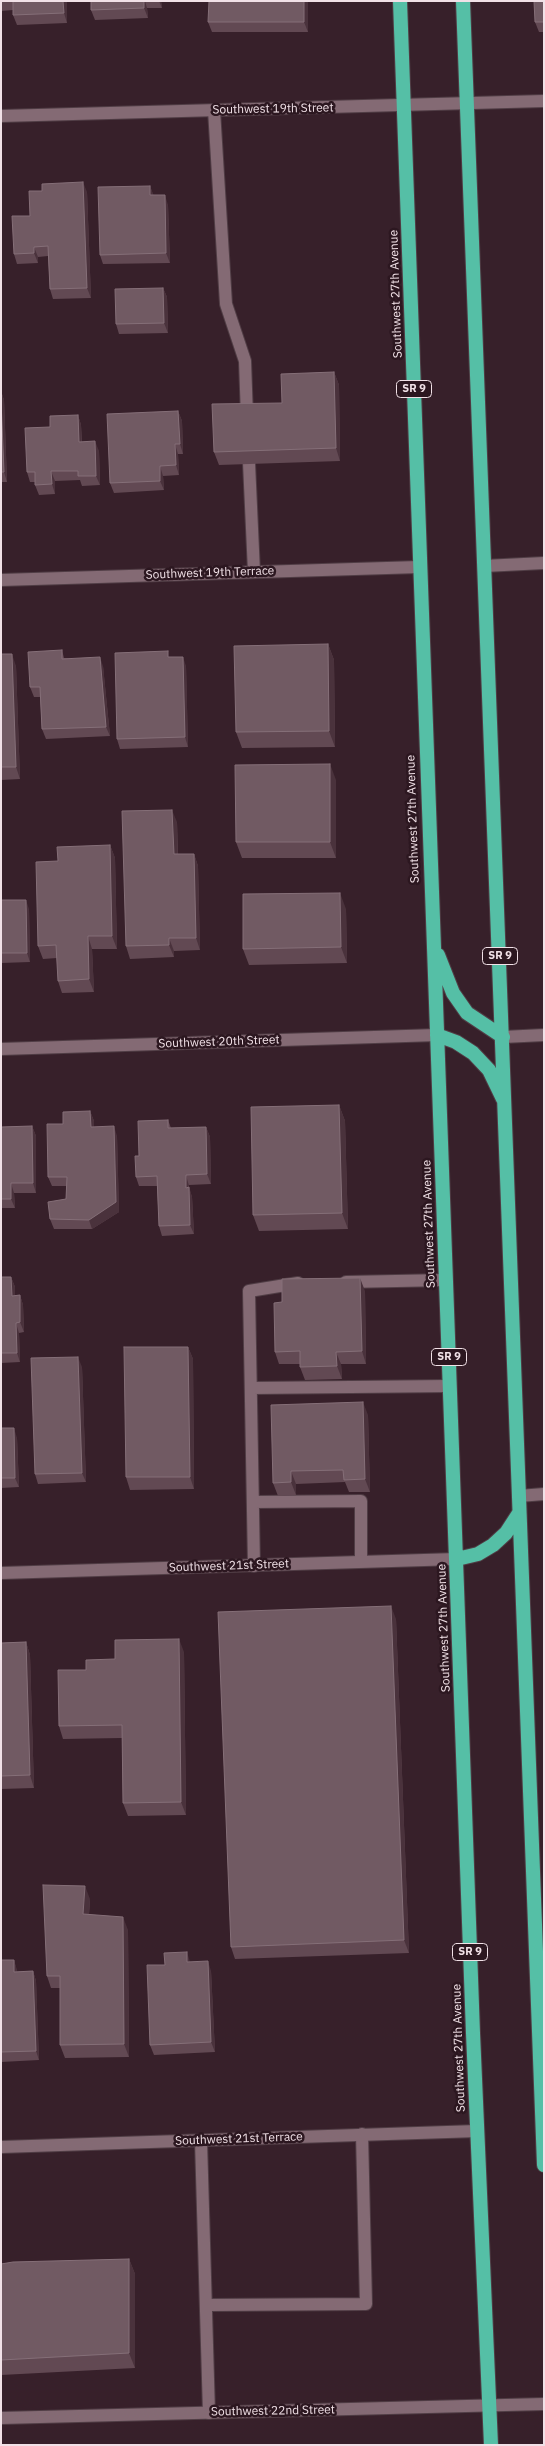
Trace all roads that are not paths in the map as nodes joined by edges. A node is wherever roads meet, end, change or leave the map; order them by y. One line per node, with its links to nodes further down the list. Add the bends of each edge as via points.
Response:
1 (400, 1): 5 (highway, Southwest 27th Avenue / SR 9)
2 (463, 1): 4 (highway, SR 9)
3 (544, 101): 4 (street, Southwest 19th Street)
4 (467, 103): 5 (street, Southwest 19th Street); 11 (highway, SR 9)
5 (404, 106): 6 (street, Southwest 19th Street); 12 (highway, Southwest 27th Avenue / SR 9)
6 (214, 110): 7 (street, Southwest 19th Street); 8 (street, via 226,304 244,361)
7 (1, 116)
8 (247, 416)
9 (248, 463): 13 (street)
10 (544, 563): 11 (street)
11 (484, 566): 18 (highway, SR 9)
12 (419, 567): 13 (street, Southwest 19th Terrace); 15 (highway, Southwest 27th Avenue / SR 9)
13 (254, 572): 14 (street, Southwest 19th Terrace)
14 (1, 580)
15 (433, 942): 16 (highway, Southwest 27th Avenue / SR 9); 18 (highway, via 452,993 485,1027)
16 (437, 1035): 19 (street, Southwest 20th Street); 20 (highway, via 473,1053 488,1070); 21 (highway, Southwest 27th Avenue / SR 9)
17 (544, 1035): 18 (street)
18 (503, 1037): 20 (highway, SR 9)
19 (1, 1048)
20 (506, 1104): 27 (highway, SR 9)
21 (446, 1280): 22 (street); 24 (highway, Southwest 27th Avenue / SR 9)
22 (330, 1282)
23 (311, 1283): 25 (street, via 248,1291)
24 (450, 1386): 25 (street); 30 (highway, Southwest 27th Avenue / SR 9)
25 (251, 1388): 28 (street)
26 (544, 1494): 27 (street)
27 (519, 1496): 29 (highway, SR 9)
28 (253, 1502): 31 (street, via 360,1501); 32 (street)
29 (519, 1513): 30 (highway, via 506,1534 493,1546 478,1554); 34 (highway, SR 9)
30 (456, 1559): 31 (street, Southwest 21st Street); 35 (highway, Southwest 27th Avenue / SR 9)
31 (360, 1561): 32 (street, Southwest 21st Street)
32 (254, 1566): 33 (street, Southwest 21st Street)
33 (1, 1573)
34 (540, 1928): 39 (highway, SR 9)
35 (477, 2131): 36 (street, Southwest 21st Terrace); 42 (highway, Southwest 27th Avenue / SR 9)
36 (362, 2134): 37 (street, Southwest 21st Terrace); 40 (street, via 366,2304)
37 (201, 2140): 38 (street, Southwest 21st Terrace); 40 (street)
38 (1, 2147)
39 (544, 2165)
40 (206, 2305): 43 (street)
41 (544, 2404): 42 (street, Southwest 22nd Street)
42 (490, 2406): 43 (street, Southwest 22nd Street); 45 (highway, Southwest 27th Avenue / SR 9)
43 (209, 2413): 44 (street, Southwest 22nd Street)
44 (1, 2418)
45 (491, 2445)

